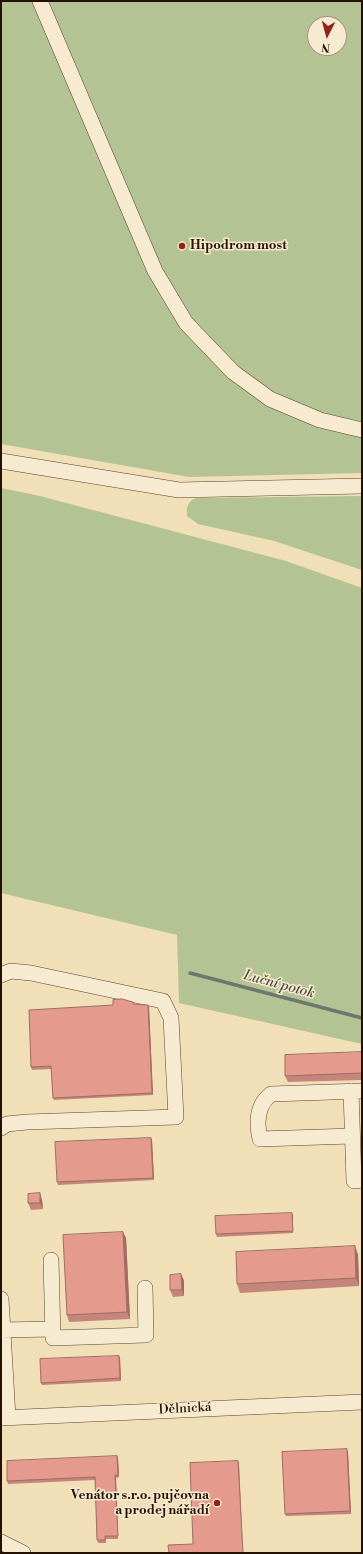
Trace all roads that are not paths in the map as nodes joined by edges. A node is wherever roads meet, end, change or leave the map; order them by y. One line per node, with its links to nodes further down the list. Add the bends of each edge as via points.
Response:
1 (40, 1): 2 (street, via 155,270 186,323 233,372 270,399 320,420)
2 (362, 430)
3 (1, 461): 4 (street, via 179,490)
4 (362, 486)
5 (1, 975): 7 (street, via 11,971 31,974 163,1001 171,1018 176,1117 27,1122 7,1124)
6 (356, 1091): 8 (street); 8 (street, via 271,1094 264,1100 259,1114 260,1139)
7 (1, 1128)
8 (352, 1136): 9 (street, via 354,1181)
9 (362, 1180)
10 (51, 1260): 13 (street)
11 (145, 1288): 13 (street, via 146,1335 53,1338)
12 (1, 1299): 14 (street, Dělnická)
13 (53, 1329): 14 (street)
14 (2, 1330): 16 (street, Dělnická)
15 (362, 1402): 16 (street, Dělnická)
16 (4, 1417)
17 (1, 1542): 18 (street)
18 (22, 1553)

